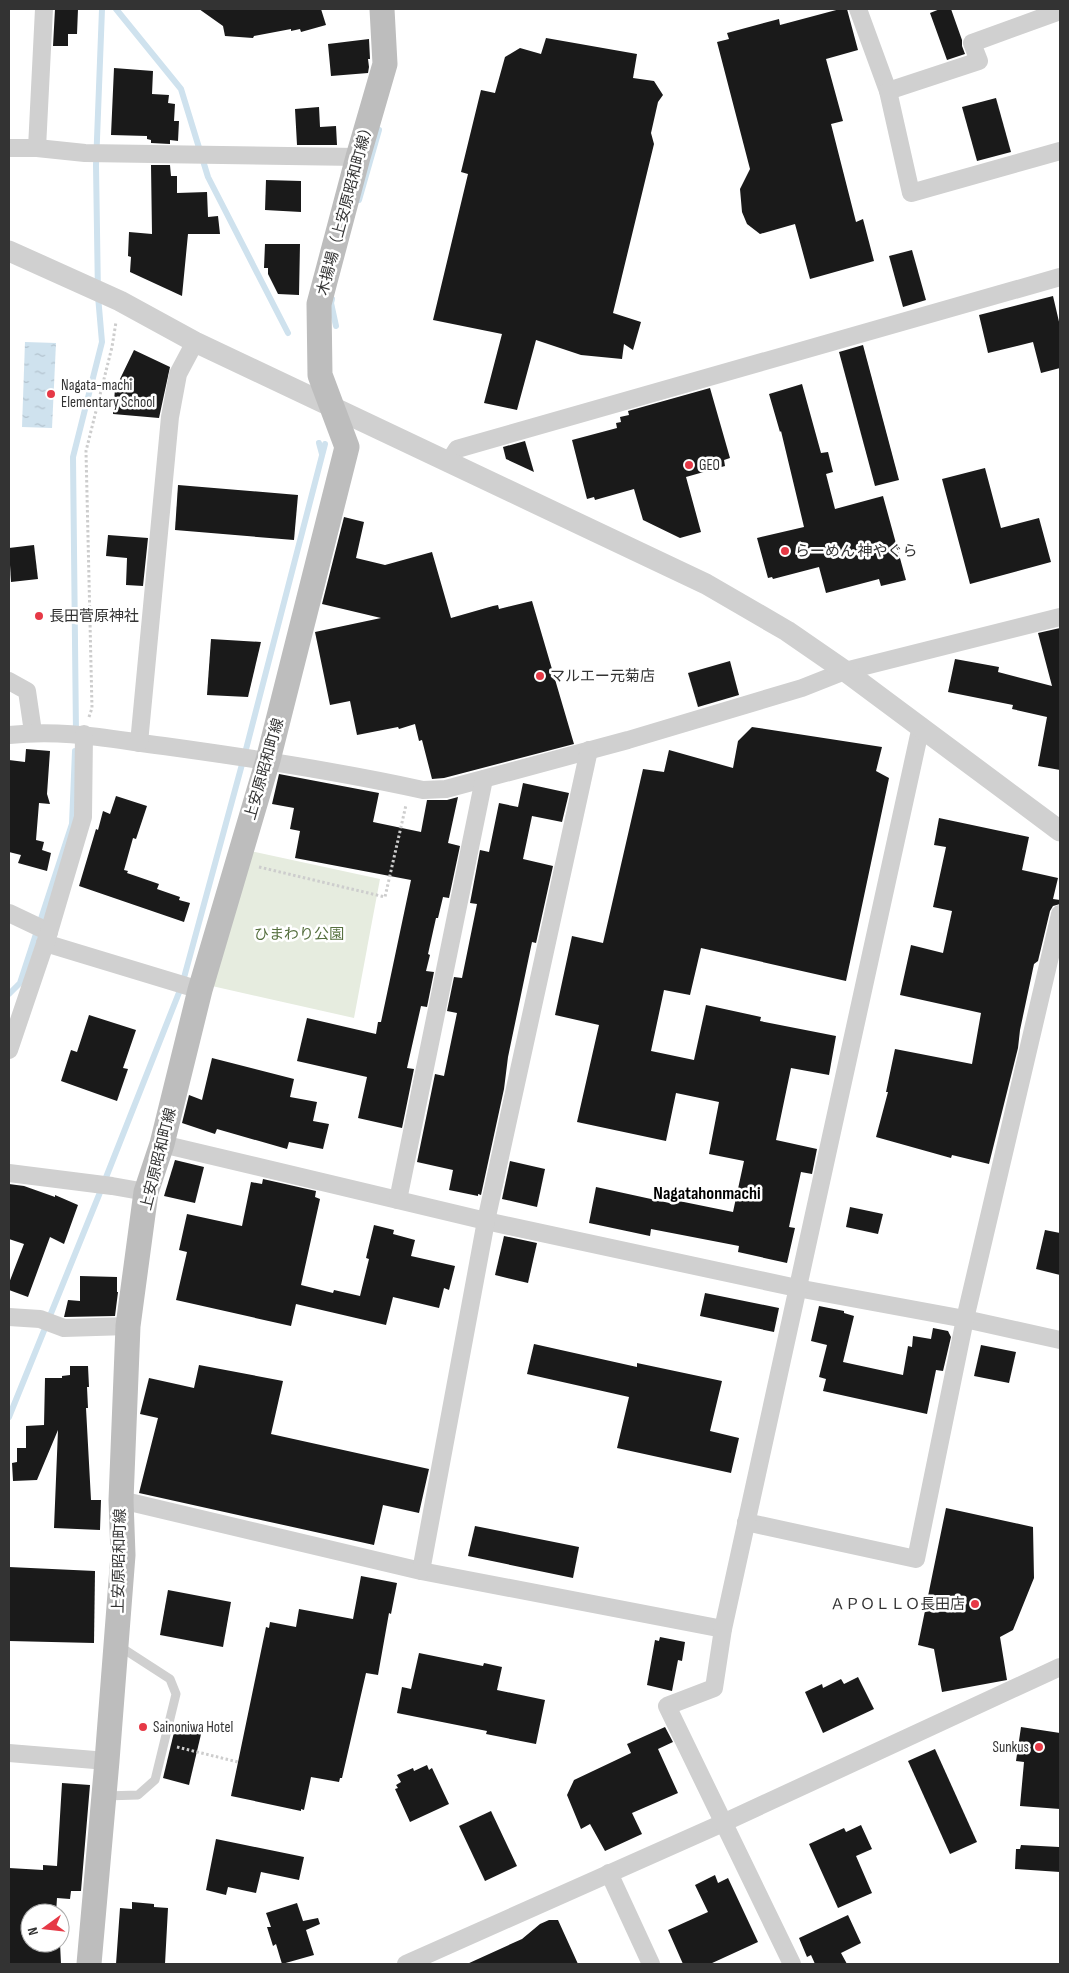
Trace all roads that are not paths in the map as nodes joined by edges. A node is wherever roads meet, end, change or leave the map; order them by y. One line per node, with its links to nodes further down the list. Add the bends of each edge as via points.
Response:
1 (44, 9): 7 (street)
2 (382, 9): 9 (main road, 木揚場（上安原昭和町線）, via 385,64)
3 (858, 9): 5 (street)
4 (1060, 11): 5 (street, via 972,43 979,61)
5 (888, 91): 8 (street, via 911,193)
6 (9, 148): 7 (street)
7 (37, 148): 9 (street, via 85,153)
8 (1060, 151)
9 (358, 157): 13 (main road, 木揚場（上安原昭和町線）, via 319,304 320,375)
10 (9, 251): 12 (street, via 120,301)
11 (1060, 277): 14 (street, via 457,449)
12 (195, 342): 13 (street); 22 (street, via 178,374 170,417)
13 (333, 407): 14 (street); 24 (main road, 上安原昭和町線, via 348,447)
14 (448, 463): 16 (street, via 706,584 786,631)
15 (1060, 617): 16 (street)
16 (845, 671): 18 (street); 23 (street, via 802,688)
17 (9, 681): 19 (street, via 27,691)
18 (921, 726): 26 (street); 37 (street)
19 (34, 732): 20 (street); 21 (street)
20 (76, 733): 22 (street); 29 (street, via 83,818)
21 (9, 735)
22 (139, 743): 24 (street)
23 (588, 750): 25 (street); 36 (street)
24 (268, 760): 25 (street, via 423,790 446,789); 30 (main road, 上安原昭和町線)
25 (484, 779): 35 (street)
26 (1060, 831)
27 (9, 914): 29 (street, via 31,923)
28 (1060, 914): 39 (street)
29 (47, 938): 30 (street); 31 (street)
30 (200, 990): 32 (main road, 上安原昭和町線)
31 (9, 1050)
32 (162, 1144): 34 (main road, 上安原昭和町線); 35 (street)
33 (9, 1173): 34 (street)
34 (146, 1192): 40 (main road, 上安原昭和町線)
35 (398, 1200): 36 (street)
36 (486, 1221): 37 (street); 44 (street)
37 (797, 1288): 39 (street); 43 (street)
38 (9, 1317): 40 (street, via 40,1319 64,1328)
39 (965, 1319): 41 (street); 43 (street, via 916,1559)
40 (128, 1326): 42 (main road, 上安原昭和町線)
41 (1060, 1340)
42 (121, 1500): 44 (street); 46 (main road, 上安原昭和町線, via 123,1555)
43 (746, 1522): 45 (street)
44 (420, 1571): 45 (street)
45 (723, 1629): 51 (street, via 714,1688 667,1706)
46 (116, 1644): 49 (main road, 上安原昭和町線); 50 (lane, via 170,1679 176,1694 155,1780 138,1795)
47 (1060, 1667): 51 (street)
48 (9, 1753): 49 (street)
49 (107, 1762): 50 (main road, 上安原昭和町線)
50 (104, 1796): 54 (main road, 上安原昭和町線)
51 (723, 1823): 52 (street); 57 (street)
52 (609, 1873): 53 (street); 56 (street)
53 (444, 1956): 55 (street)
54 (88, 1964)
55 (406, 1964)
56 (651, 1964)
57 (792, 1964)

